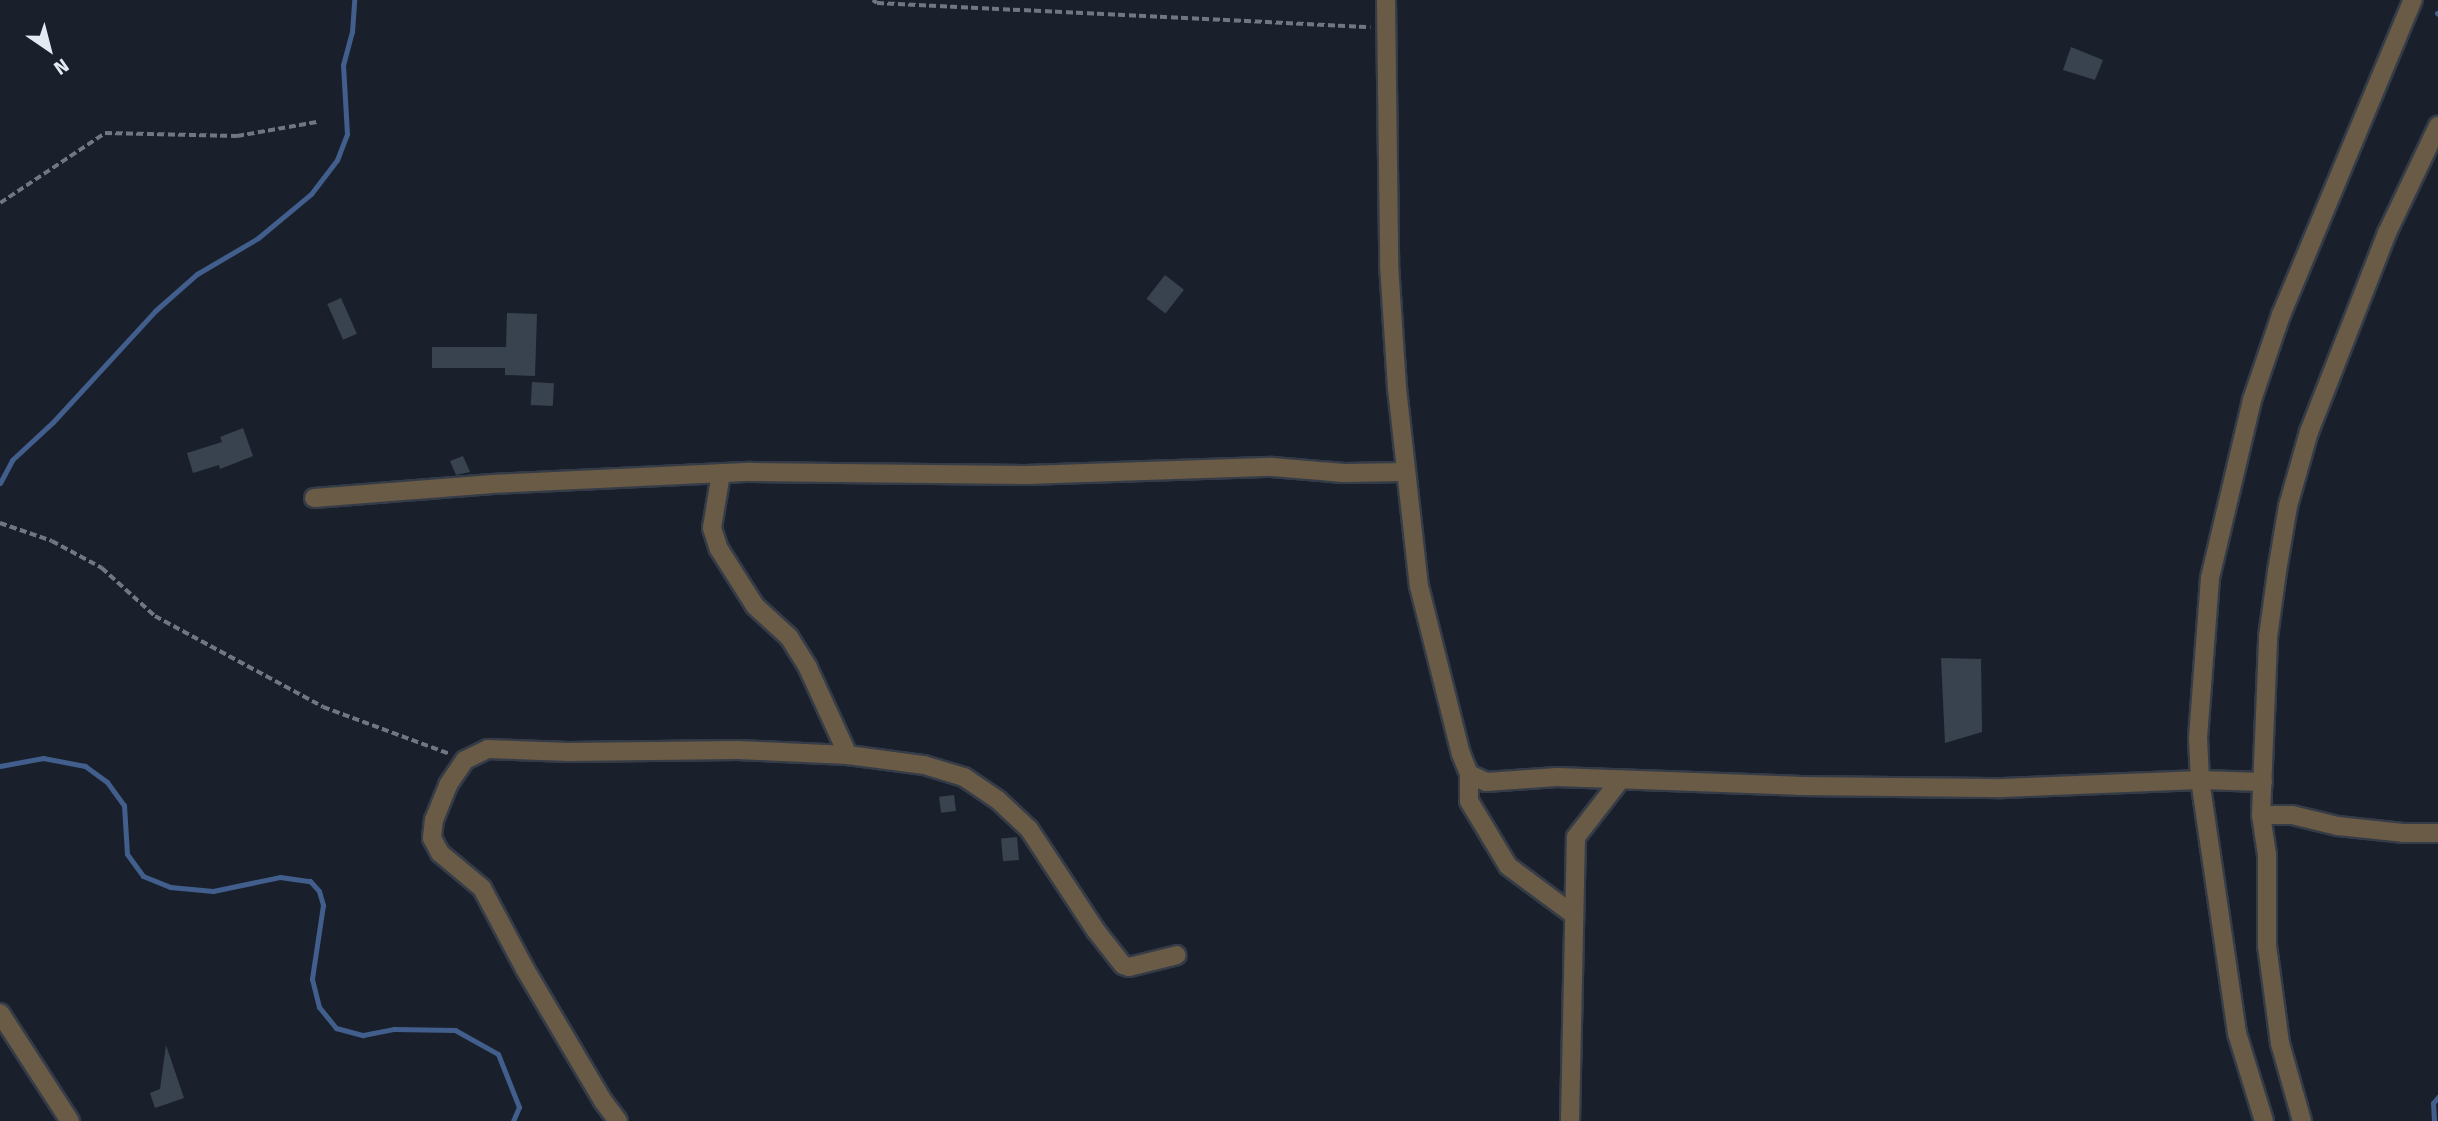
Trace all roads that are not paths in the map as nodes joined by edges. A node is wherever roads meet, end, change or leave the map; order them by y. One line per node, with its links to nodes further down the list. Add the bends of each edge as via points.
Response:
1 (1386, 0): 4 (street, via 1389,264)
2 (2413, 0): 10 (street, via 2281,315 2252,400 2210,578 2198,738)
3 (2438, 126): 11 (street, via 2387,233 2337,358 2288,506 2268,637)
4 (1406, 472): 5 (street, via 1272,467 1026,475); 8 (street, via 1419,586)
5 (721, 473): 6 (street); 7 (street, via 712,528 719,549 755,606 789,637 802,657)
6 (314, 498)
7 (848, 755): 15 (street, via 924,765 964,777 998,800 1029,830 1123,965); 18 (street, via 488,749 465,760 448,785 432,838 440,853 482,888 525,969)
8 (1469, 774): 9 (street, via 1486,782 1513,783 1557,777); 14 (street, via 1469,801 1508,866)
9 (1621, 779): 10 (street, via 2003,788); 14 (street, via 1576,837)
10 (2200, 780): 11 (street); 20 (street, via 2237,1033)
11 (2263, 782): 12 (street)
12 (2261, 815): 13 (street, via 2292,815 2337,826 2403,833); 21 (street, via 2273,995 2289,1081)
13 (2438, 833)
14 (1574, 915): 19 (street)
15 (1177, 955)
16 (0, 1013): 17 (street)
17 (69, 1121)
18 (618, 1121)
19 (1570, 1121)
20 (2264, 1121)
21 (2302, 1121)

